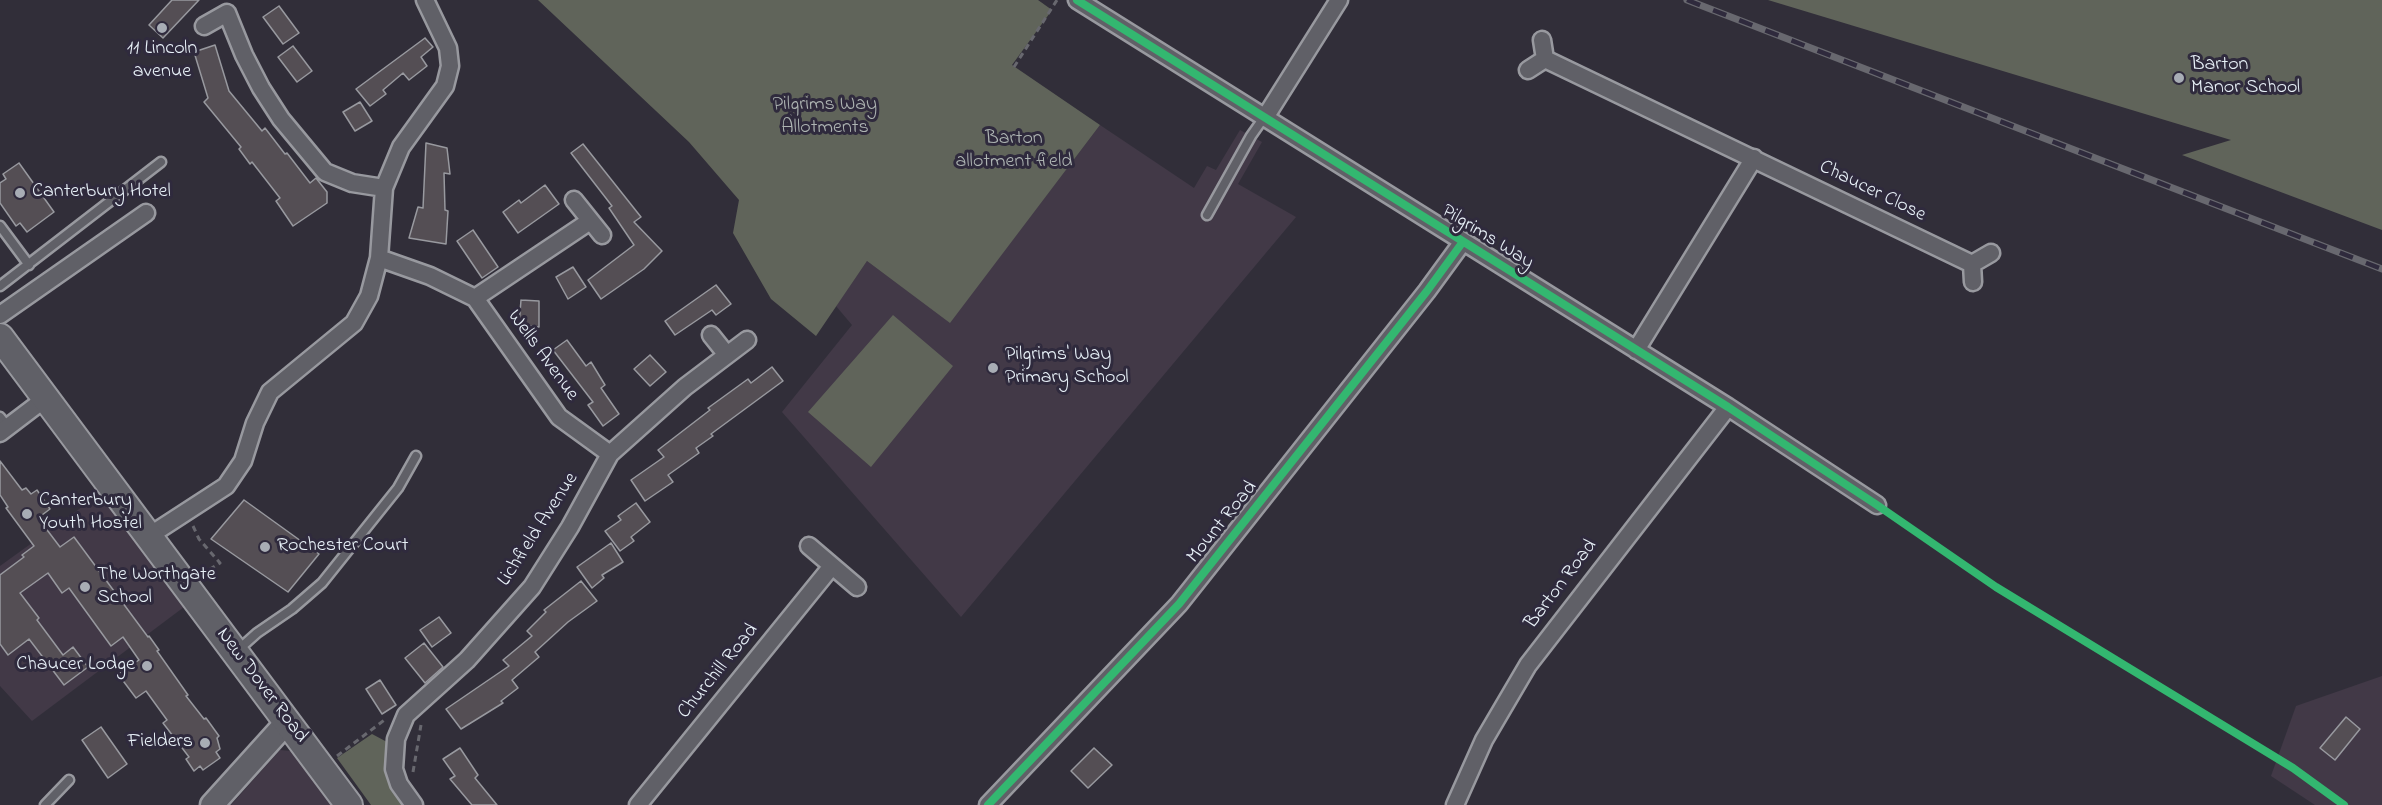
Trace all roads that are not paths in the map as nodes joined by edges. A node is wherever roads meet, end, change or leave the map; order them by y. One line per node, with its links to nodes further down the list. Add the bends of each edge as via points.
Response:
1 (425, 0): 11 (street, via 448,48 450,66 445,86 401,147)
2 (1077, 0): 8 (street, Pilgrims Way)
3 (1339, 0): 8 (street)
4 (204, 26): 11 (street, via 227,13 261,88 325,172 352,183)
5 (1542, 40): 6 (street)
6 (1545, 59): 7 (street); 9 (street, Chaucer Close)
7 (1528, 70)
8 (1266, 116): 14 (lane); 18 (street, Pilgrims Way)
9 (1754, 158): 21 (street, Chaucer Close); 30 (street)
10 (161, 162): 22 (lane)
11 (384, 188): 20 (street)
12 (574, 200): 15 (street)
13 (146, 213): 26 (street)
14 (1207, 215)
15 (590, 221): 17 (street); 25 (street)
16 (0, 226): 22 (lane)
17 (602, 235)
18 (1462, 243): 30 (street, Pilgrims Way); 50 (street, Mount Road, via 1179,604)
19 (1991, 253): 21 (street)
20 (379, 258): 25 (street, Wells Avenue); 38 (street, via 369,296 354,322 270,392 243,461 226,486)
21 (1972, 264): 23 (street)
22 (28, 265): 24 (lane)
23 (1973, 282)
24 (0, 286)
25 (475, 298): 35 (street, Wells Avenue, via 559,417)
26 (0, 315)
27 (711, 335): 31 (street)
28 (0, 337): 32 (main road, New Dover Road)
29 (747, 340): 31 (street, Lichfield Avenue)
30 (1636, 350): 33 (street, Pilgrims Way)
31 (727, 355): 35 (street, Lichfield Avenue)
32 (46, 398): 34 (street); 38 (main road, New Dover Road)
33 (1728, 407): 37 (street, Pilgrims Way); 51 (street, Barton Road, via 1528,664 1484,740)
34 (3, 426)
35 (610, 454): 45 (street, Lichfield Avenue, via 532,587 467,660 406,716 396,739 394,769)
36 (416, 456): 42 (lane, via 398,488 322,584)
37 (1877, 505)
38 (149, 536): 42 (main road, New Dover Road)
39 (809, 546): 40 (street)
40 (832, 566): 41 (street); 49 (street, Churchill Road)
41 (857, 587)
42 (236, 653): 43 (main road, New Dover Road)
43 (287, 722): 47 (main road); 48 (main road, New Dover Road)
44 (69, 780): 46 (lane)
45 (411, 801)
46 (45, 805)
47 (212, 805)
48 (349, 805)
49 (638, 805)
50 (988, 805)
51 (1455, 805)

